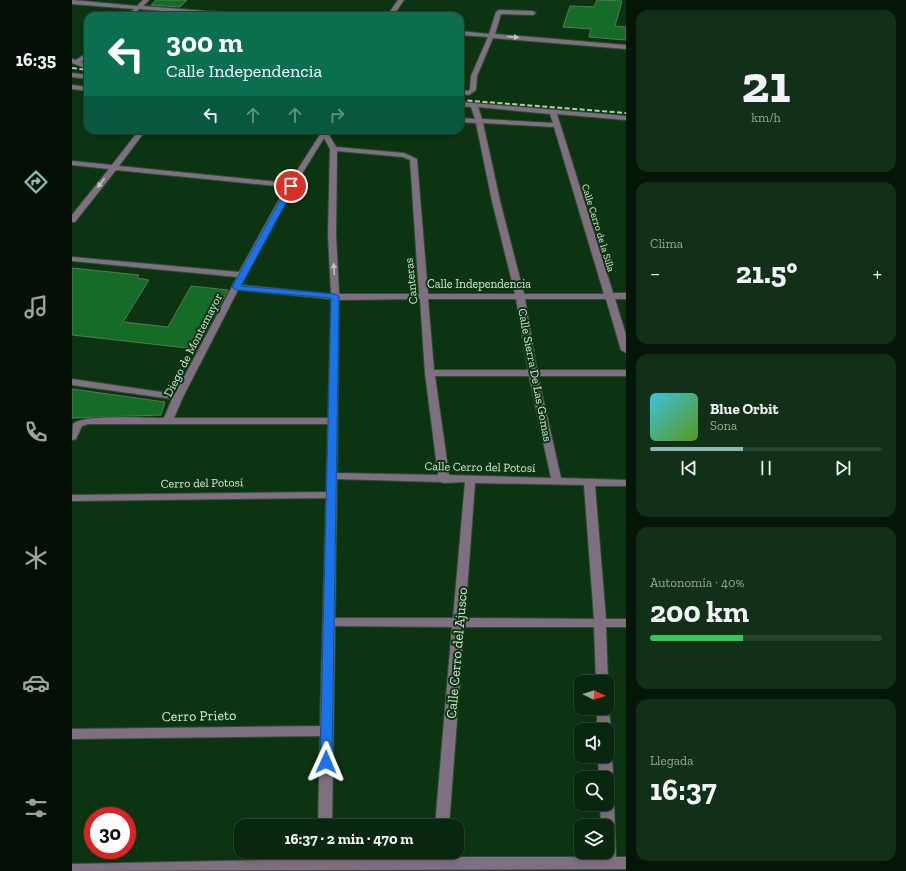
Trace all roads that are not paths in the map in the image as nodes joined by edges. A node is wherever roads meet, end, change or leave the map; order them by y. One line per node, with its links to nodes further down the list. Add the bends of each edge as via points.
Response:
1 (146, 0): 4 (street)
2 (401, 0): 7 (street)
3 (72, 2): 4 (street)
4 (138, 7): 5 (street); 6 (street)
5 (133, 12)
6 (197, 12)
7 (393, 12)
8 (533, 13): 10 (street, via 499,12)
9 (464, 33): 10 (street)
10 (491, 36): 11 (street, one-way to 11); 18 (street, via 474,76 472,91)
11 (626, 47)
12 (84, 58): 13 (street)
13 (75, 62)
14 (72, 75): 15 (street)
15 (84, 76)
16 (72, 87): 17 (street)
17 (84, 88)
18 (464, 92)
19 (464, 105): 20 (street)
20 (474, 107): 21 (street); 22 (street); 25 (street, Calle Sierra De Las Gomas)
21 (464, 109)
22 (553, 112): 23 (street); 26 (street, Calle Cerro de la Silla)
23 (626, 118)
24 (464, 120): 25 (street)
25 (479, 121): 26 (street); 39 (street, Calle Sierra De Las Gomas)
26 (556, 125): 40 (street, Calle Cerro de la Silla)
27 (140, 134): 32 (street)
28 (325, 134): 33 (street, Diego de Montemayor)
29 (327, 134): 30 (street)
30 (334, 149): 38 (street, one-way to 30, via 332,234); 42 (street, Canteras, via 404,155 412,159)
31 (72, 163): 32 (street)
32 (114, 167): 33 (street); 34 (street, one-way to 34)
33 (291, 186): 36 (street, Diego de Montemayor)
34 (72, 220)
35 (72, 258): 36 (street)
36 (242, 275): 37 (street, Diego de Montemayor)
37 (236, 287): 38 (street, Calle Independencia); 48 (street, Diego de Montemayor)
38 (335, 296): 42 (street, Calle Independencia); 49 (street)
39 (520, 296): 40 (street, Calle Independencia); 42 (street, Calle Independencia); 46 (street, Calle Sierra De Las Gomas)
40 (608, 296): 41 (street, Calle Independencia); 43 (street, Calle Cerro de la Silla)
41 (626, 296)
42 (425, 297): 44 (street, Canteras)
43 (626, 350)
44 (430, 373): 46 (street); 53 (street, Canteras)
45 (626, 373): 46 (street)
46 (533, 374): 55 (street, Calle Sierra De Las Gomas)
47 (72, 382): 48 (street)
48 (178, 397): 50 (street, Diego de Montemayor)
49 (333, 421): 50 (street); 52 (street)
50 (167, 422): 51 (street, via 87,421 78,424)
51 (72, 437)
52 (333, 476): 53 (street, Calle Cerro del Potosí); 58 (street)
53 (444, 480): 54 (street, Calle Cerro del Potosí)
54 (470, 480): 55 (street, Calle Cerro del Potosí); 62 (street, Calle Cerro del Ajusco)
55 (557, 482): 56 (street, Calle Cerro del Potosí)
56 (589, 482): 57 (street, Calle Cerro del Potosí); 61 (street)
57 (626, 483)
58 (332, 495): 59 (street, Cerro del Potosí); 60 (street)
59 (72, 498)
60 (329, 622): 62 (street); 65 (street)
61 (600, 622): 62 (street); 63 (street); 64 (street)
62 (459, 623): 69 (street, Calle Cerro del Ajusco)
63 (626, 623)
64 (602, 675)
65 (327, 731): 66 (street, Cerro Prieto); 68 (street)
66 (72, 734)
67 (607, 811): 73 (street)
68 (325, 819)
69 (443, 819)
70 (464, 858): 73 (street)
71 (393, 859): 72 (street)
72 (324, 862): 75 (street)
73 (609, 863): 74 (street)
74 (626, 863)
75 (72, 870)

